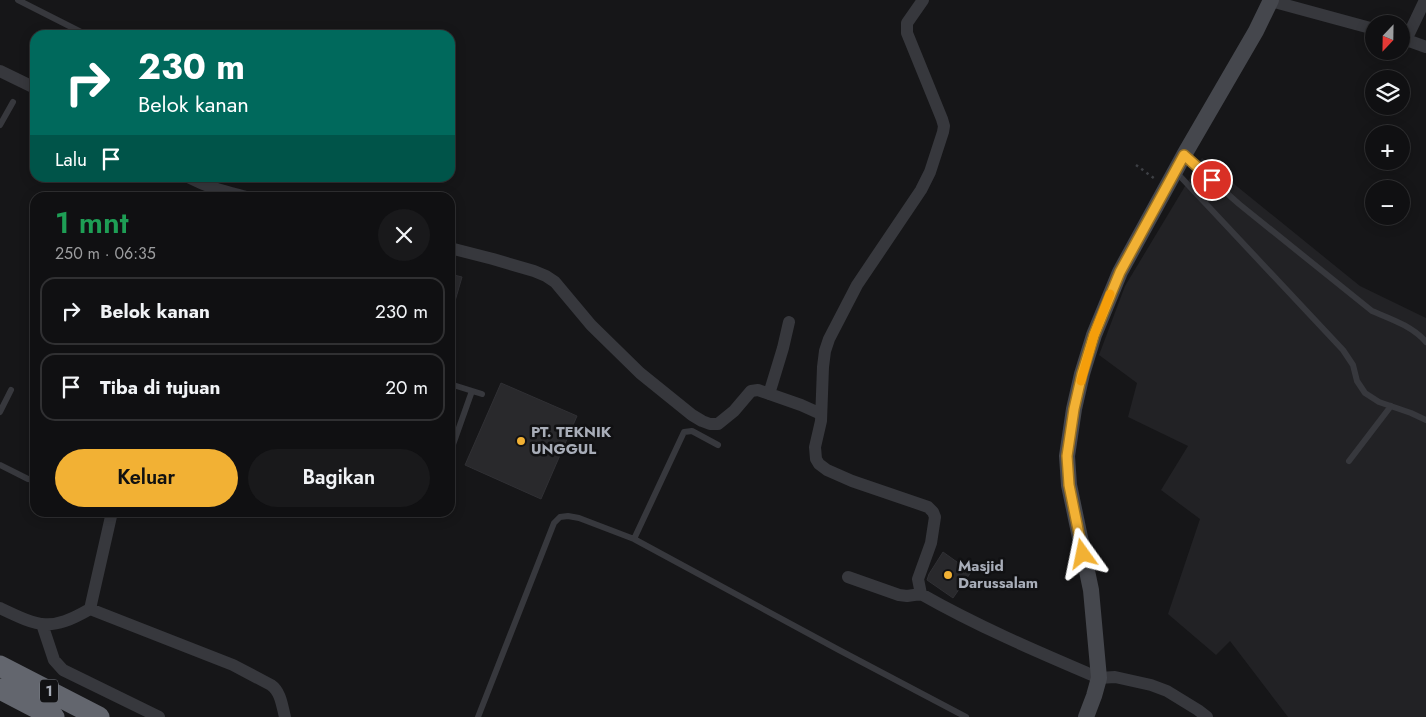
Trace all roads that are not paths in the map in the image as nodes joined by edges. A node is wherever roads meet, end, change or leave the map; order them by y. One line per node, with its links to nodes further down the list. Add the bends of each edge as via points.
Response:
1 (18, 0): 7 (lane)
2 (923, 0): 28 (street, via 908,23 907,33 942,119 944,132 921,190 856,285 829,339 823,367)
3 (1271, 0): 5 (street); 14 (main road)
4 (1425, 0): 6 (street)
5 (1365, 26)
6 (1410, 28)
7 (77, 30)
8 (1410, 41): 9 (street)
9 (1426, 47)
10 (0, 71): 11 (street)
11 (30, 86)
12 (13, 102): 13 (lane)
13 (0, 125)
14 (1184, 155): 15 (main road); 20 (lane, via 1239,204 1372,311 1398,322)
15 (1175, 172): 26 (lane, via 1343,350 1365,393); 43 (main road, via 1104,308 1082,374 1070,433 1067,456 1069,485 1091,590)
16 (197, 182): 17 (street)
17 (216, 192)
18 (455, 249): 25 (street, via 534,271 555,282 591,325 640,373 702,421 718,424 723,421 750,392 758,390)
19 (789, 322): 25 (street)
20 (1426, 342)
21 (455, 386): 23 (lane)
22 (11, 390): 27 (lane)
23 (472, 391): 24 (lane); 30 (lane)
24 (482, 394)
25 (769, 394): 28 (street)
26 (1392, 406): 29 (lane); 32 (lane)
27 (0, 412)
28 (821, 414): 38 (street, via 815,447 819,464 852,481 928,507 933,512 931,543 918,579)
29 (1426, 420)
30 (455, 439)
31 (718, 445): 36 (lane, via 692,431 684,432)
32 (1349, 461)
33 (0, 465): 34 (lane)
34 (28, 479)
35 (111, 517): 40 (street)
36 (634, 539): 49 (lane, via 580,518 568,516 554,523); 50 (lane)
37 (848, 576): 38 (street, via 899,595)
38 (920, 594): 43 (street, via 1010,640)
39 (0, 608): 41 (street)
40 (90, 609): 41 (street, via 71,620); 48 (street, via 233,665 271,684 276,688)
41 (42, 624): 47 (street, via 54,660 63,670)
42 (0, 666): 46 (highway, 1)
43 (1100, 678): 51 (main road); 52 (street, via 1115,677 1151,685 1167,691)
44 (0, 689): 45 (highway, 1)
45 (54, 717)
46 (99, 717)
47 (159, 717)
48 (285, 717)
49 (478, 717)
50 (966, 717)
51 (1086, 717)
52 (1207, 717)

